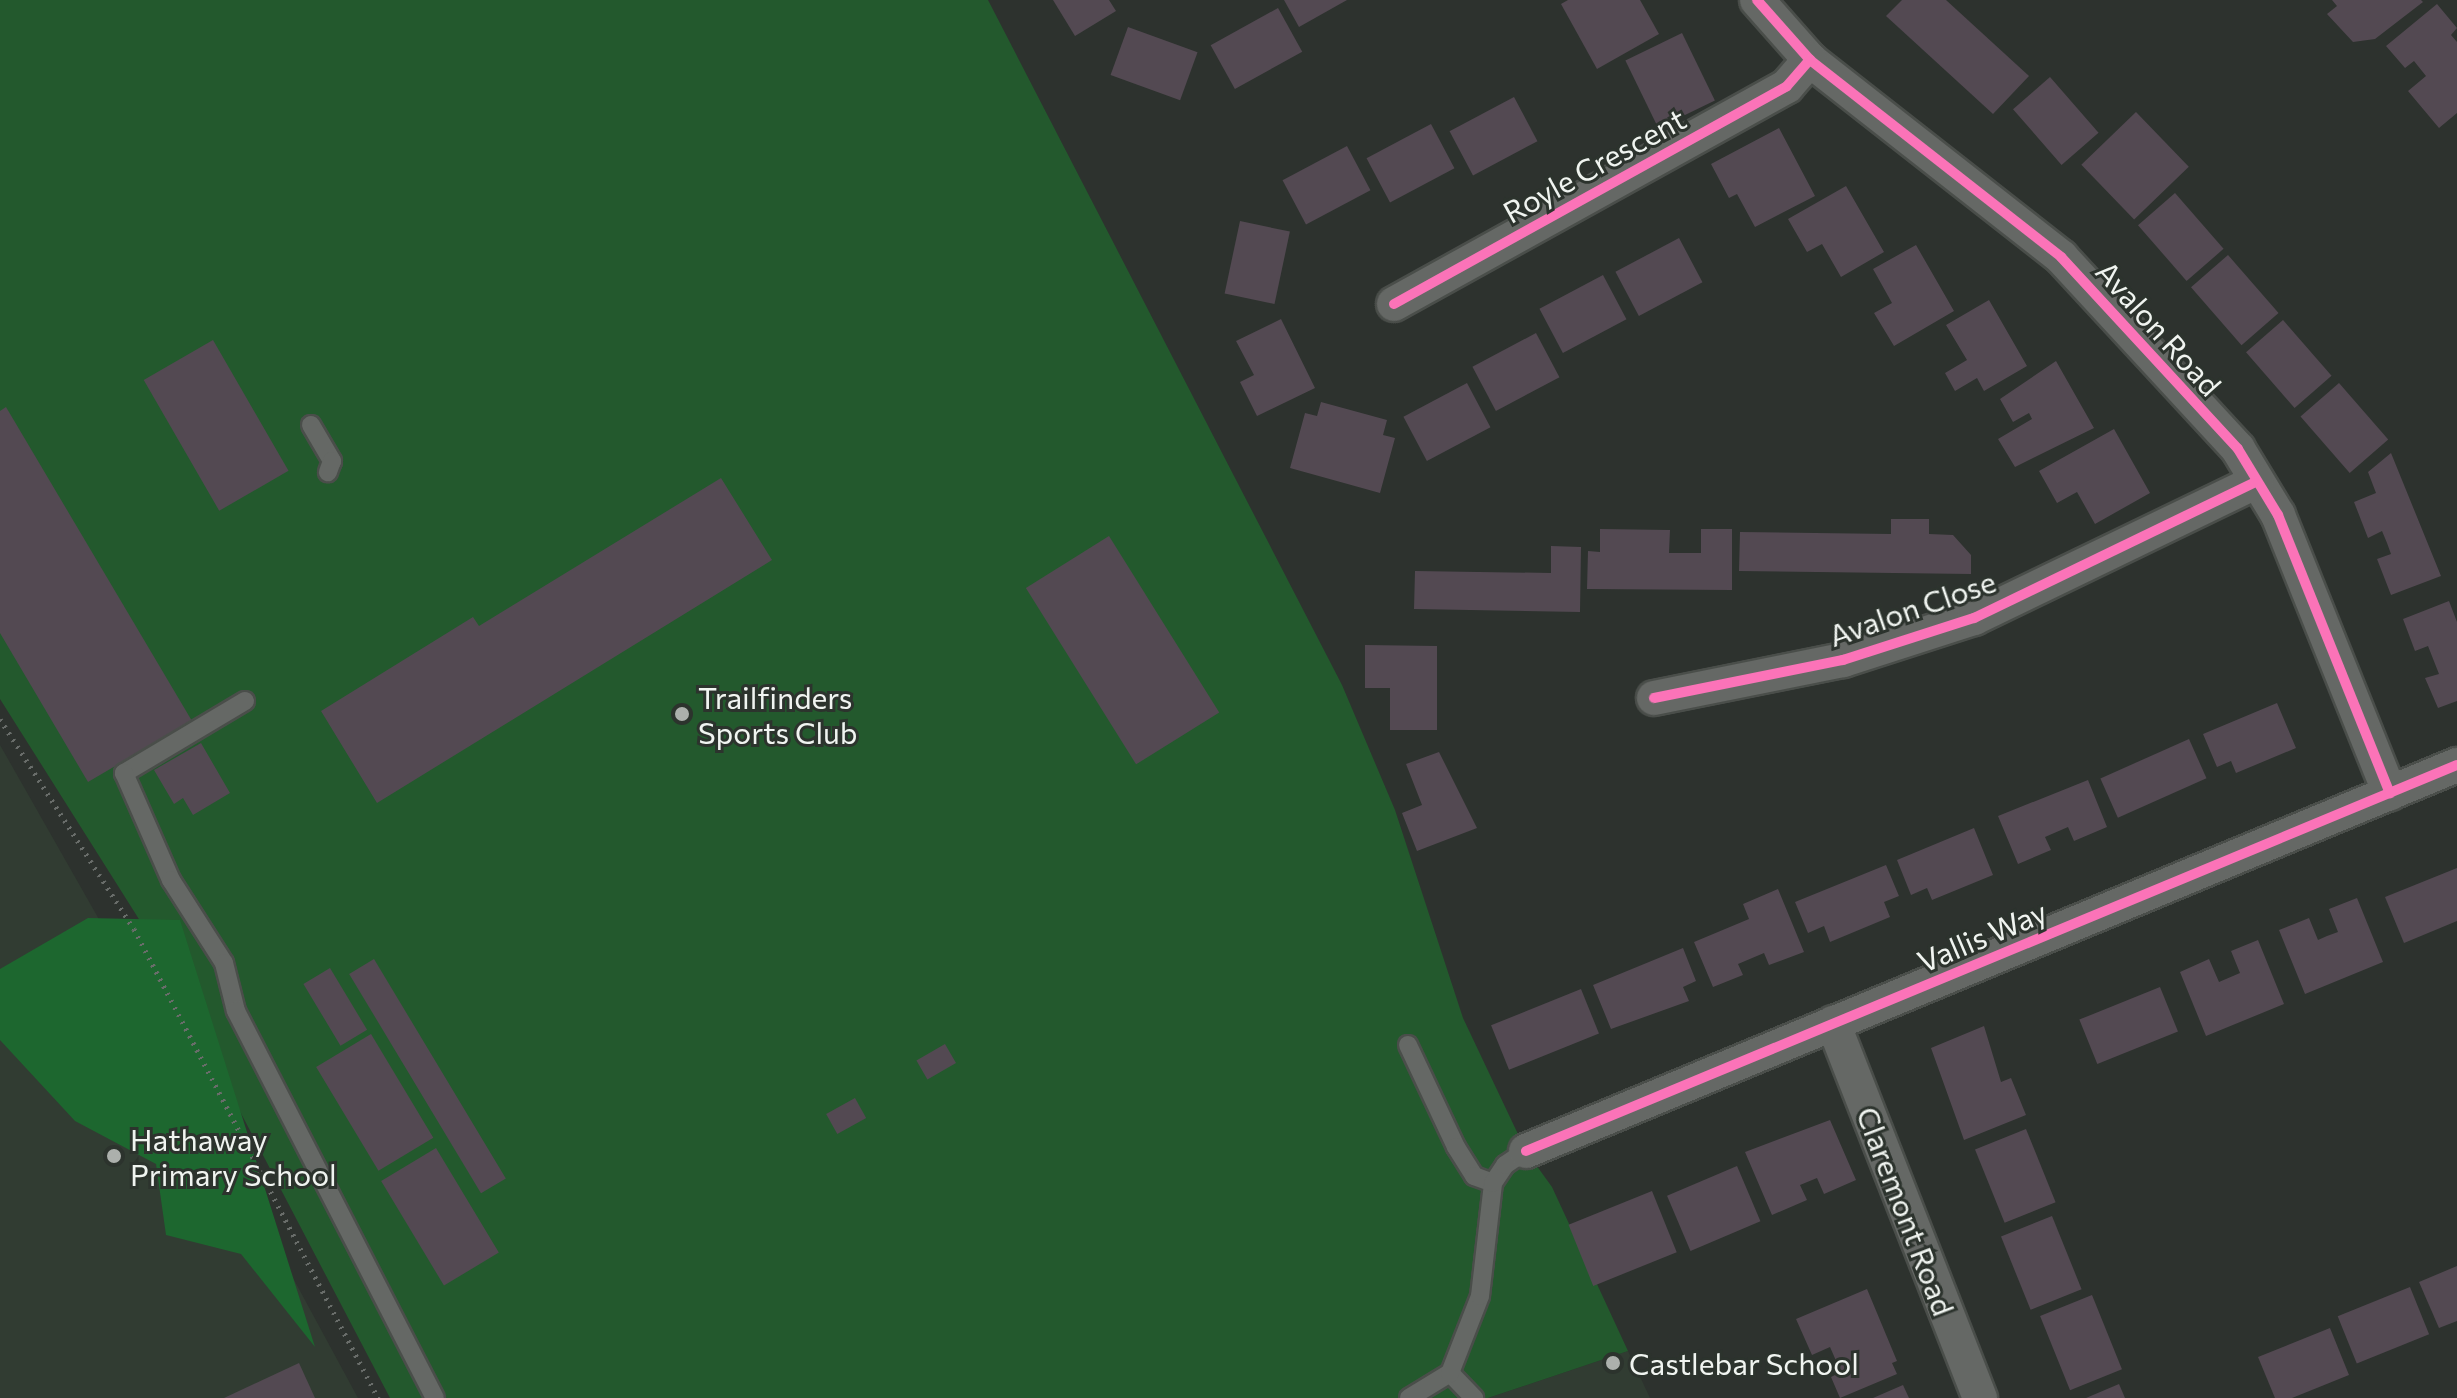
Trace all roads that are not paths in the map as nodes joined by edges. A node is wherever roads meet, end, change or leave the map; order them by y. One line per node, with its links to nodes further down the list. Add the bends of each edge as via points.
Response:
1 (1757, 0): 2 (street, Avalon Road)
2 (1810, 60): 3 (street, Royle Crescent, via 1787,86); 6 (street, Avalon Road, via 2061,257 2238,449)
3 (1394, 304)
4 (311, 425): 5 (lane, via 332,461)
5 (328, 472)
6 (2257, 481): 7 (street, Avalon Close, via 1974,618 1843,660); 10 (street, Avalon Road, via 2278,515)
7 (1654, 698)
8 (245, 701): 16 (lane, via 124,773 171,880 224,963 236,1011)
9 (2457, 765): 10 (street, Vallis Way)
10 (2390, 793): 11 (street, Vallis Way)
11 (1833, 1023): 13 (street, Vallis Way); 19 (street, Claremont Road)
12 (1408, 1045): 14 (lane, via 1456,1147 1474,1176)
13 (1526, 1151): 14 (lane, via 1505,1165)
14 (1493, 1183): 15 (lane, via 1480,1296)
15 (1450, 1373): 17 (lane); 18 (lane)
16 (435, 1398)
17 (1409, 1398)
18 (1474, 1398)
19 (1980, 1398)

